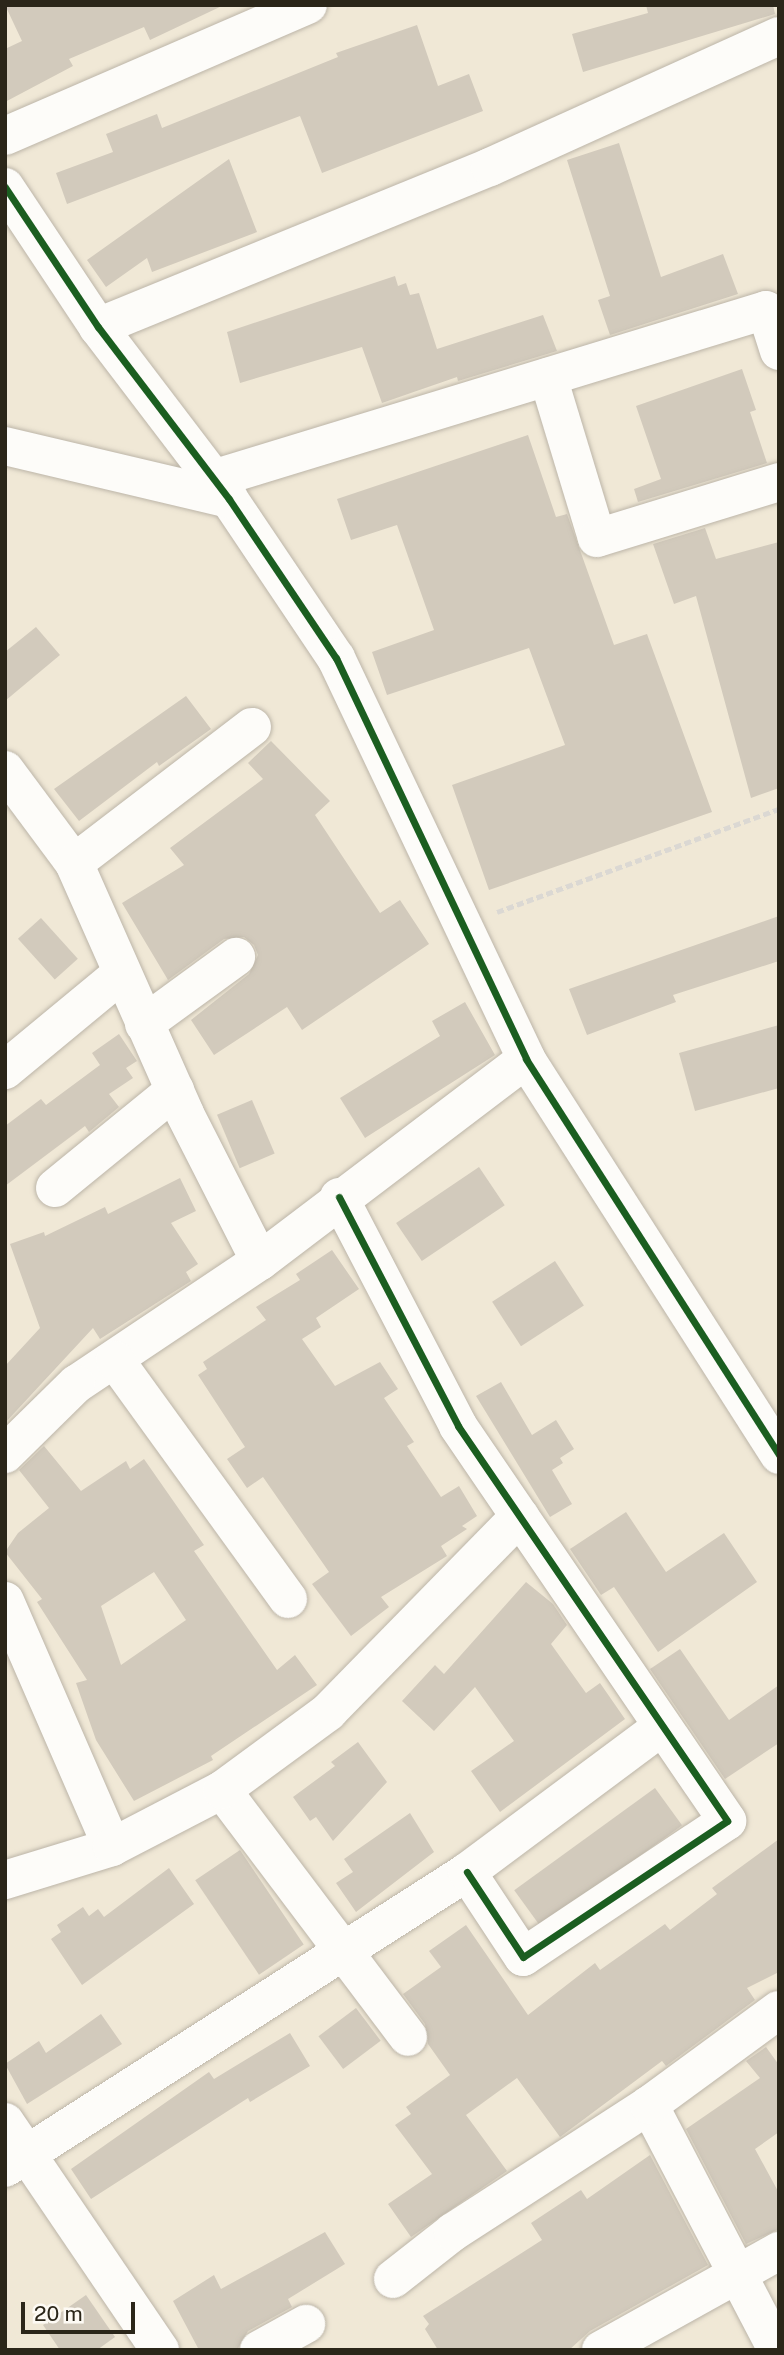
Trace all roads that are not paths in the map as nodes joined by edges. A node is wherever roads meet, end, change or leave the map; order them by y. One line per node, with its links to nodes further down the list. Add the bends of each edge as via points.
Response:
1 (308, 5): 3 (street)
2 (779, 36): 5 (street, via 490,167)
3 (5, 136)
4 (5, 187): 5 (street)
5 (98, 327): 10 (street)
6 (779, 351): 7 (street, via 766,310)
7 (548, 377): 9 (street, via 597,538); 10 (street)
8 (5, 446): 10 (street)
9 (779, 482)
10 (221, 489): 17 (street, via 336,658)
11 (252, 727): 13 (street)
12 (5, 770): 13 (street)
13 (74, 863): 15 (street)
14 (236, 957): 16 (street)
15 (121, 974): 16 (street); 18 (street)
16 (144, 1024): 19 (street)
17 (526, 1059): 21 (street); 25 (street)
18 (5, 1070)
19 (175, 1090): 20 (street); 22 (street)
20 (55, 1188)
21 (339, 1197): 22 (street); 26 (street, via 458,1426)
22 (260, 1261): 23 (street)
23 (115, 1360): 24 (street, via 76,1384); 27 (street)
24 (5, 1454)
25 (779, 1455)
26 (520, 1516): 29 (street); 30 (street, via 328,1712)
27 (288, 1599)
28 (5, 1601): 31 (street)
29 (660, 1728): 32 (street); 32 (street, via 727,1821 523,1958)
30 (222, 1790): 31 (street); 34 (street)
31 (112, 1847): 33 (street)
32 (467, 1872): 34 (street)
33 (5, 1880)
34 (343, 1948): 36 (street); 39 (street)
35 (779, 2010): 37 (street)
36 (408, 2038)
37 (649, 2105): 41 (street); 42 (street, via 453,2232)
38 (5, 2122): 39 (street)
39 (16, 2161): 44 (street)
40 (779, 2251): 41 (street)
41 (740, 2273): 46 (street); 47 (street)
42 (393, 2279)
43 (306, 2324): 45 (street)
44 (160, 2350)
45 (259, 2350)
46 (601, 2350)
47 (777, 2350)

